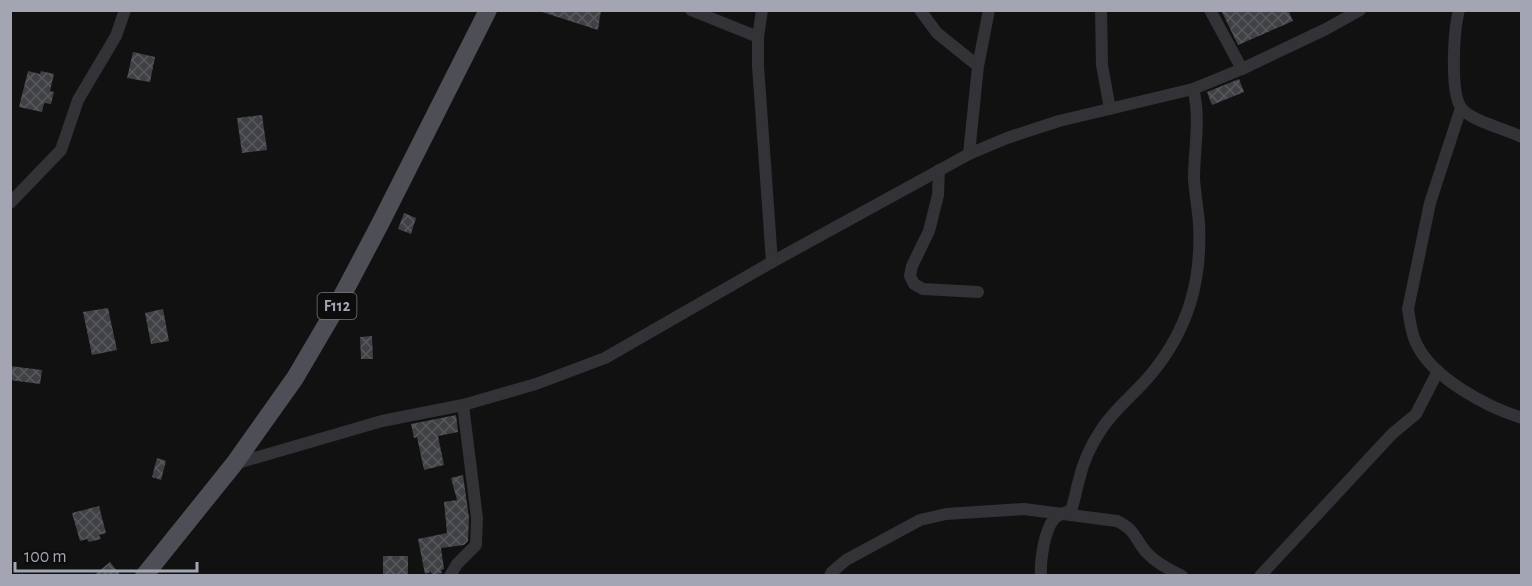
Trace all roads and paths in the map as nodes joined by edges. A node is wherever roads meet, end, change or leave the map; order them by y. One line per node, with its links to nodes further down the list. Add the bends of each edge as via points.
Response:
1 (125, 10): 20 (street, via 116,36 78,100 61,150)
2 (488, 10): 26 (main road, F112, via 332,315 295,378)
3 (691, 10): 11 (street)
4 (762, 10): 11 (street)
5 (920, 10): 12 (street, via 937,33)
6 (989, 10): 12 (street)
7 (1101, 10): 16 (street, via 1102,65)
8 (1210, 10): 13 (street)
9 (1360, 10): 13 (street)
10 (1459, 10): 15 (street, via 1455,94)
11 (758, 37): 21 (street)
12 (978, 66): 18 (street)
13 (1242, 69): 14 (street)
14 (1193, 89): 16 (street); 27 (street, via 1197,104 1194,164 1199,225 1192,302 1163,358 1101,428 1084,461 1071,510)
15 (1461, 108): 17 (street); 23 (street, via 1431,203 1408,309 1417,345)
16 (1110, 109): 18 (street, via 1059,121)
17 (1521, 137)
18 (969, 154): 19 (street)
19 (939, 170): 21 (street); 22 (street, via 938,195 929,231 910,276 923,289)
20 (10, 203)
21 (772, 262): 24 (street, via 605,358 536,384)
22 (978, 292)
23 (1438, 371): 25 (street, via 1465,392); 33 (street, via 1416,414 1392,434)
24 (463, 405): 26 (street, via 382,421); 29 (street, via 477,518 476,545)
25 (1521, 418)
26 (234, 464): 28 (main road, F112)
27 (1064, 514): 30 (street, via 1024,510 946,514 920,520 846,560); 31 (street, via 1055,517 1050,525 1042,552); 32 (street, via 1128,526 1146,551)
28 (144, 576)
29 (450, 576)
30 (830, 576)
31 (1041, 576)
32 (1182, 576)
33 (1260, 576)

